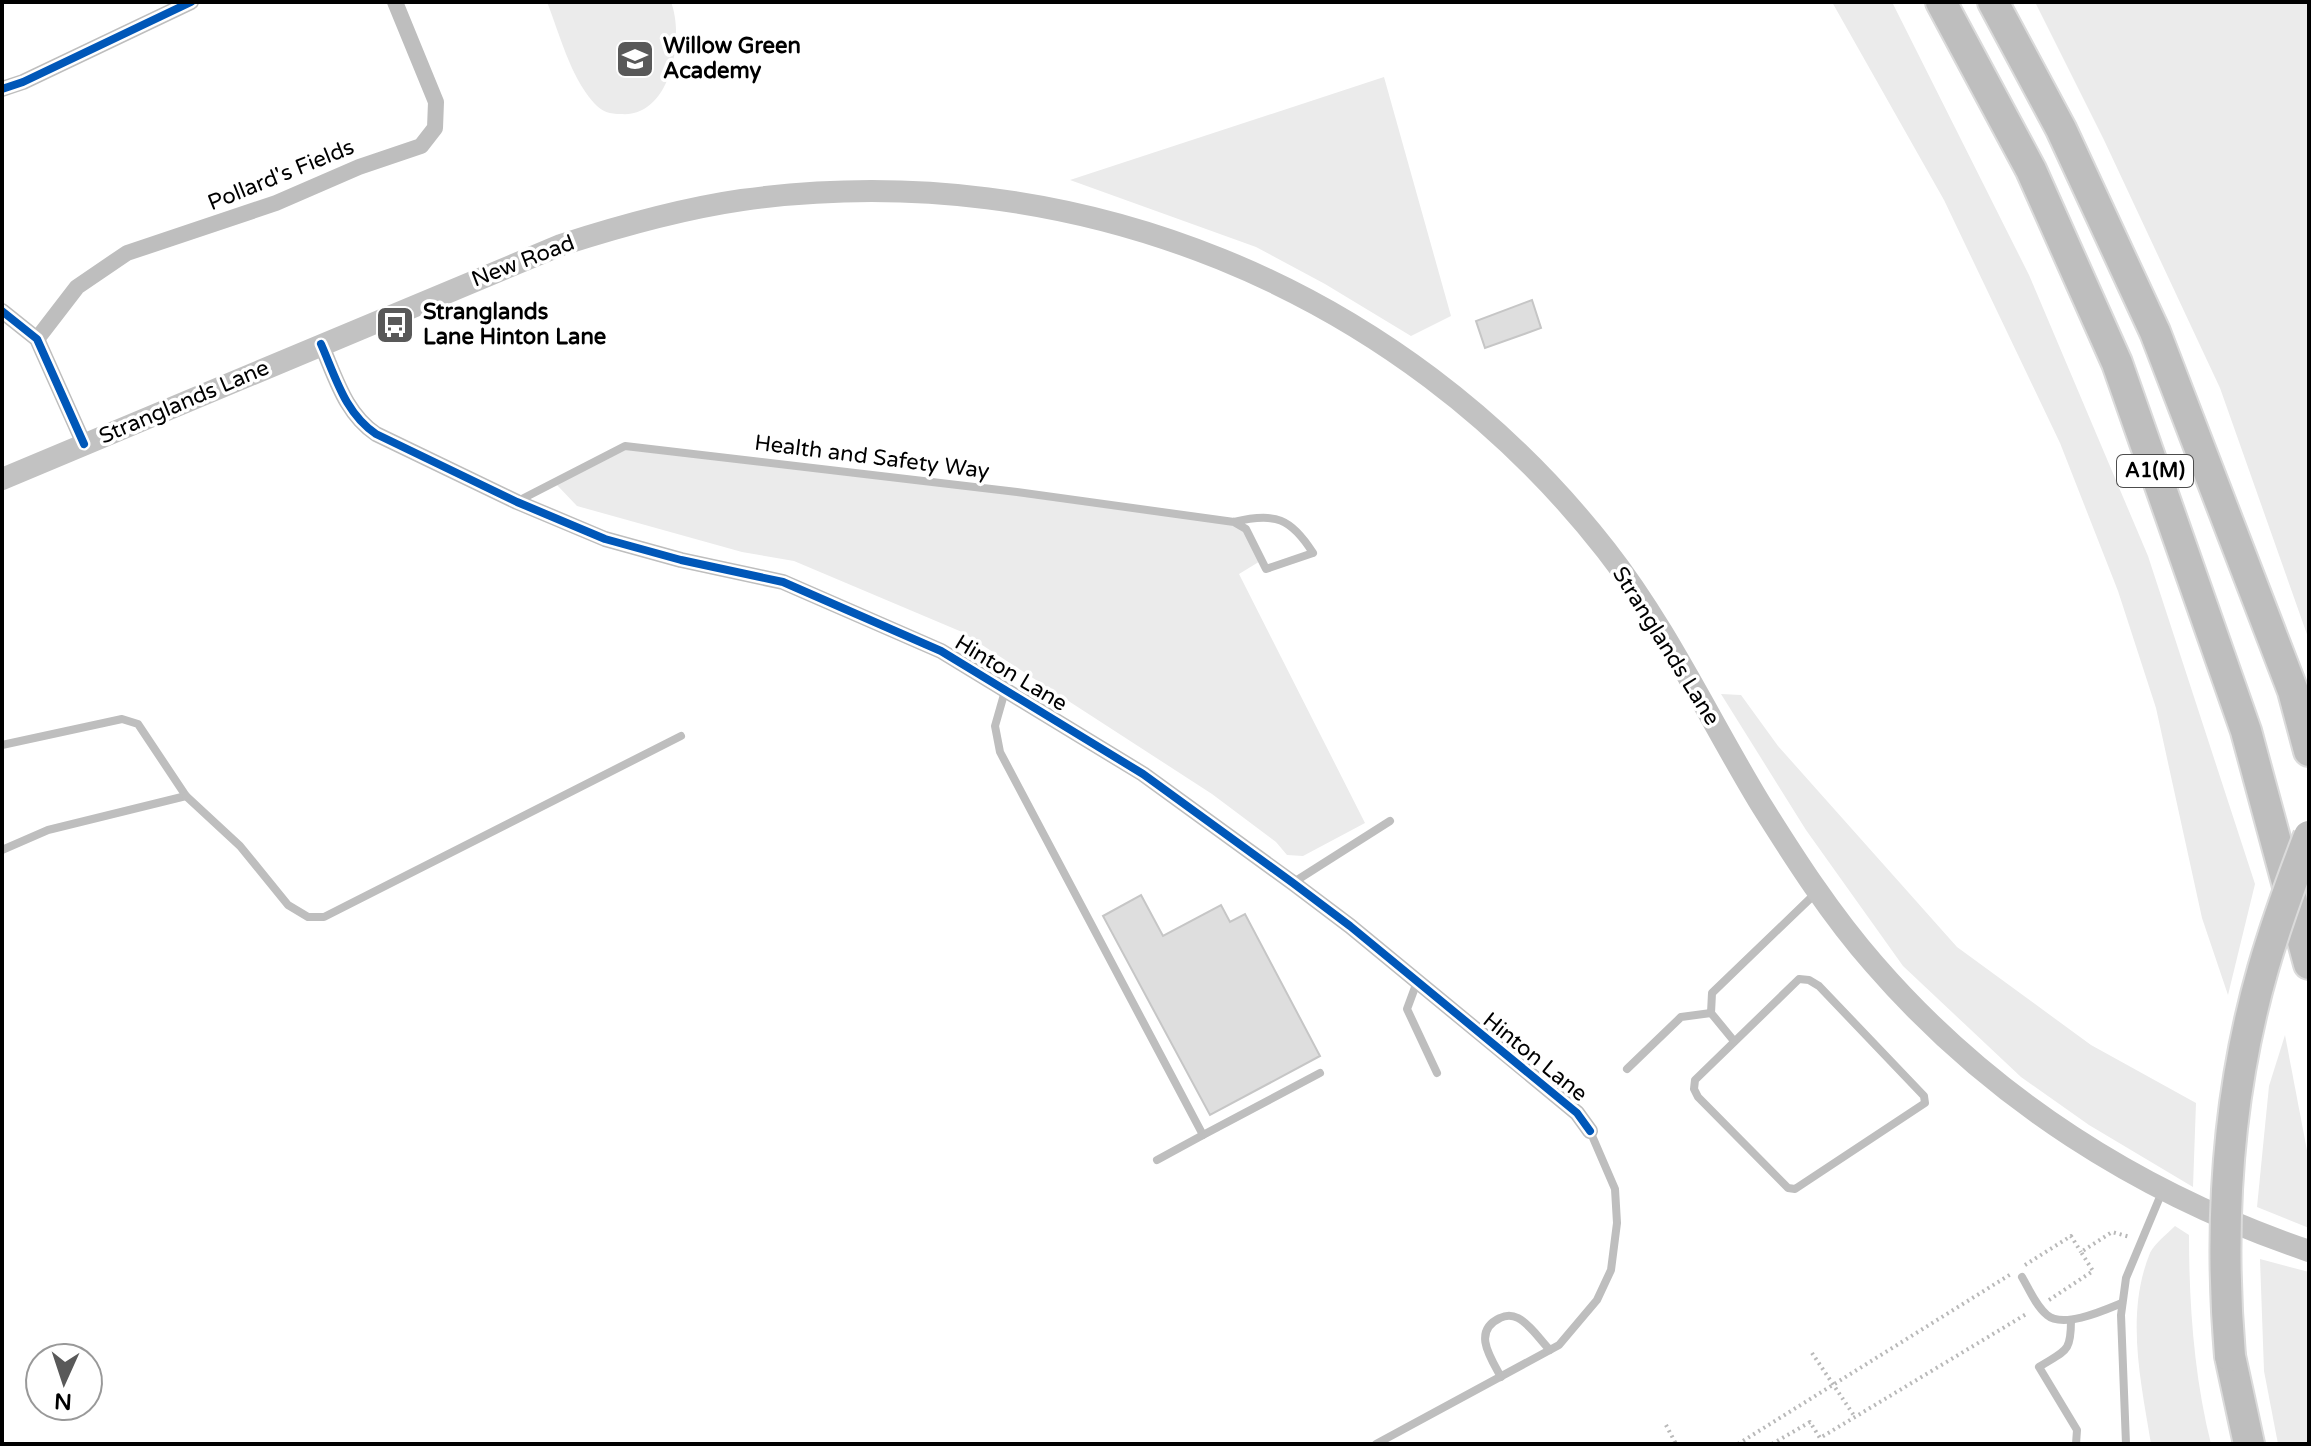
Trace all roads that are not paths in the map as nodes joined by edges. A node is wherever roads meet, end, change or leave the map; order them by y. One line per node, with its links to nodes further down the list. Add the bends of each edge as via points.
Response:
1 (191, 2): 5 (street)
2 (395, 2): 8 (street, Pollard's Fields, via 436,102 435,128 421,146 127,253 77,287)
3 (1941, 2): 24 (highway, A1(M), via 2031,170 2117,363 2246,731)
4 (1993, 2): 17 (highway, A1(M), via 2061,129 2155,332 2293,691)
5 (2, 89)
6 (685, 210): 9 (main road, New Road, via 561,245); 23 (main road, Stranglands Lane, via 847,191 1011,201 1118,224 1222,259 1367,334 1498,433 1608,553 1667,640 1758,800)
7 (2, 311): 8 (street)
8 (37, 339): 10 (street)
9 (321, 344): 10 (main road, Stranglands Lane); 12 (street, Hinton Lane, via 350,411 361,424)
10 (84, 444): 11 (main road, Stranglands Lane)
11 (2, 479)
12 (517, 502): 13 (lane, Health and Safety Way, via 625,446); 14 (street, Hinton Lane, via 605,539 783,582 941,651)
13 (1234, 522): 13 (lane, Health and Safety Way, via 1246,529 1266,569 1313,553 1286,522 1255,517)
14 (1005, 691): 22 (street, Hinton Lane, via 1143,774); 32 (lane, via 995,726 1000,752)
15 (681, 736): 18 (lane, via 324,917 308,917 288,905 240,846)
16 (2, 745): 18 (lane, via 122,719 138,724)
17 (2309, 751)
18 (186, 796): 21 (lane, via 48,830)
19 (1390, 821): 22 (lane)
20 (2309, 836): 44 (highway, bridge, via 2262,970 2236,1095 2225,1204 2230,1356)
21 (2, 850)
22 (1293, 883): 25 (street, Hinton Lane)
23 (1818, 891): 26 (lane, via 1712,993); 34 (main road, Stranglands Lane, via 1872,962 1963,1053 2031,1109)
24 (2309, 964)
25 (1417, 982): 30 (lane, via 1407,1009); 31 (street, Hinton Lane, via 1577,1113)
26 (1711, 1013): 27 (lane); 28 (lane, via 1681,1017)
27 (1734, 1041): 27 (lane, via 1799,979 1809,980 1924,1096 1925,1103 1803,1186 1788,1188 1694,1089 1695,1080)
28 (1627, 1069)
29 (1320, 1073): 32 (lane)
30 (1437, 1073)
31 (1590, 1131): 39 (lane, via 1615,1189 1611,1270 1597,1300)
32 (1203, 1135): 33 (lane)
33 (1157, 1160)
34 (2162, 1191): 35 (main road, Stranglands Lane); 37 (lane, via 2126,1278)
35 (2309, 1251)
36 (2022, 1277): 38 (lane, via 2052,1319)
37 (2122, 1303): 38 (lane); 43 (lane)
38 (2071, 1320): 42 (lane, via 2067,1350 2039,1367 2077,1430)
39 (1550, 1350): 40 (lane); 40 (lane, via 1517,1317 1492,1323 1484,1345)
40 (1501, 1377): 41 (lane)
41 (1376, 1444)
42 (2076, 1444)
43 (2126, 1444)
44 (2249, 1444)

